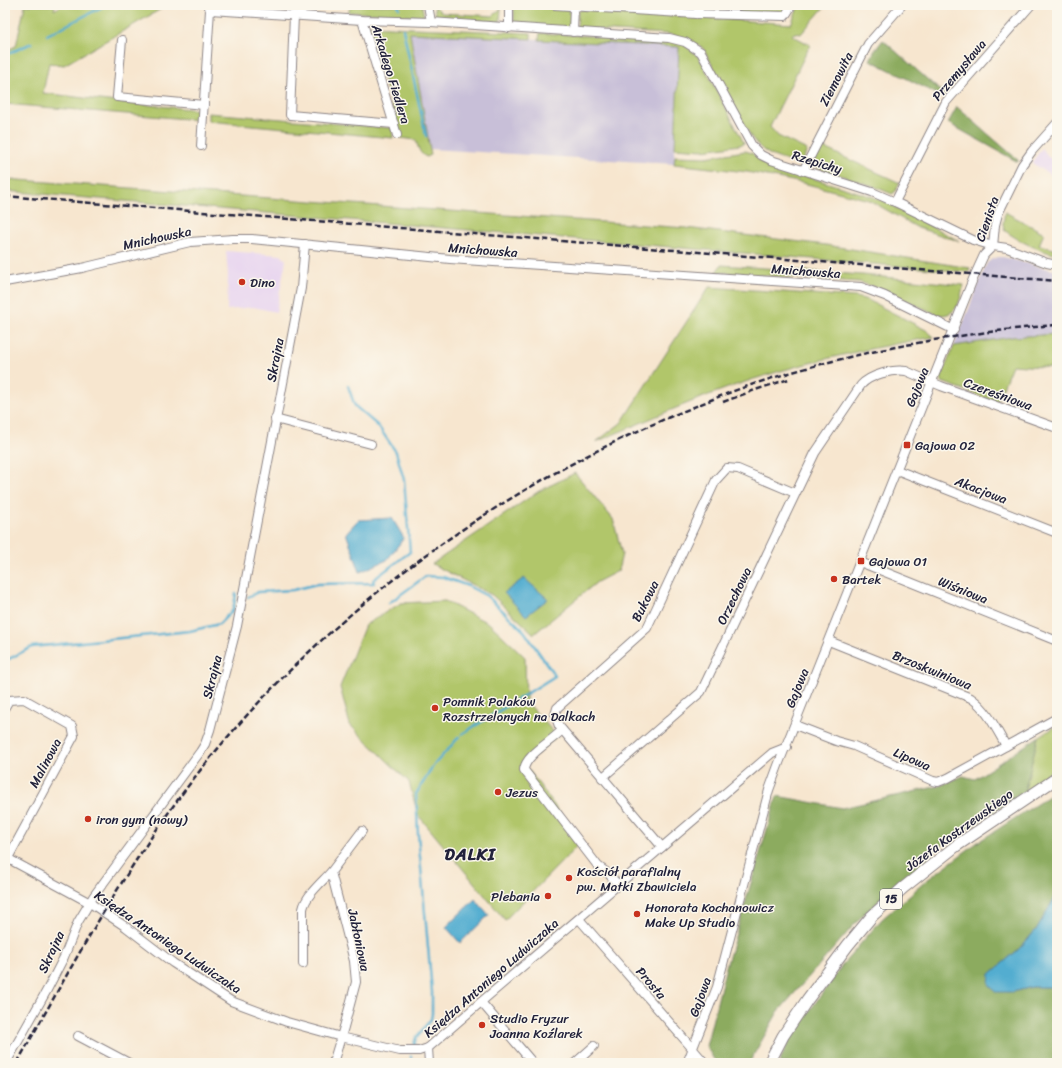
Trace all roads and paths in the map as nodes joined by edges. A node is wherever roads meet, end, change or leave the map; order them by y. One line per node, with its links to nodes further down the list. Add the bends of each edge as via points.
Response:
1 (428, 5): 14 (street)
2 (509, 5): 15 (street)
3 (554, 5): 8 (street)
4 (700, 5): 11 (street)
5 (792, 5): 11 (street, via 785,16)
6 (902, 5): 23 (street, Ziemowita, via 868,44)
7 (1032, 5): 24 (street, Przemysława, via 946,102)
8 (574, 7): 9 (street); 16 (street)
9 (620, 7): 11 (street)
10 (209, 8): 12 (street); 18 (street)
11 (696, 14)
12 (294, 15): 13 (street); 20 (street, via 290,115)
13 (362, 20): 14 (street); 20 (street, Arkadego Fiedlera)
14 (431, 22): 15 (street)
15 (509, 28): 16 (street)
16 (573, 32): 23 (street, Rzepichy, via 669,38 685,42 701,52 752,146 771,160)
17 (122, 40): 18 (street, via 117,97)
18 (204, 105): 22 (street)
19 (1057, 123): 26 (street, Cienista, via 1022,166 998,214)
20 (394, 124): 21 (street, Arkadego Fiedlera)
21 (397, 134)
22 (201, 146)
23 (803, 171): 24 (street, Rzepichy, via 872,192)
24 (895, 202): 26 (street, Rzepichy, via 973,240)
25 (305, 244): 28 (street, Mnichowska, via 232,238 190,242 82,268); 29 (street, Mnichowska, via 450,260 861,287); 31 (street, Skrajna, via 300,288)
26 (993, 246): 27 (street, Rzepichy, via 1007,248); 29 (street, Cienista, via 984,255)
27 (1057, 265)
28 (5, 282)
29 (954, 330): 30 (street, Gajowa)
30 (932, 382): 32 (street, Czereśniowa); 34 (street, Gajowa); 35 (street, Orzechowa, via 901,370 871,377 865,381 815,454)
31 (275, 419): 33 (street); 53 (street, Skrajna, via 237,626 210,730 200,752)
32 (1057, 428)
33 (371, 444)
34 (897, 470): 36 (street, Akacjowa); 37 (street, Gajowa)
35 (795, 492): 43 (street, Bukowa, via 738,469 727,468 716,480 647,628 557,708 555,715); 46 (street, Orzechowa, via 701,692)
36 (1057, 533)
37 (860, 562): 38 (street, Gajowa); 39 (street, Wiśniowa)
38 (829, 641): 42 (street, Gajowa); 44 (street, Brzoskwiniowa, via 971,698 983,709)
39 (1057, 641)
40 (5, 707): 50 (street, Malinowa, via 9,700 24,699 72,726 74,736)
41 (1057, 718): 44 (street, Lipowa)
42 (796, 725): 44 (street, Lipowa, via 854,746 938,782); 45 (street, Gajowa)
43 (562, 730): 46 (street, Bukowa); 52 (street, via 526,762 524,770 598,866)
44 (1006, 746)
45 (787, 747): 49 (street, Księdza Antoniego Ludwiczaka, via 772,753); 61 (street, Gajowa, via 769,790 717,987)
46 (602, 778): 49 (street)
47 (1057, 778): 70 (main road, Józefa Kostrzewskiego / 15, via 956,846 872,916 806,1000)
48 (362, 831): 51 (street)
49 (662, 847): 52 (street, Księdza Antoniego Ludwiczaka)
50 (6, 858): 53 (street, Księdza Antoniego Ludwiczaka)
51 (331, 872): 55 (street, via 304,904); 58 (street, Jabłoniowa, via 356,982)
52 (618, 885): 54 (street, Księdza Antoniego Ludwiczaka)
53 (90, 903): 58 (street, Księdza Antoniego Ludwiczaka, via 231,1001 287,1022); 62 (street, Skrajna, via 78,922 64,957)
54 (578, 918): 56 (street, Księdza Antoniego Ludwiczaka); 61 (street, Prosta)
55 (303, 964)
56 (481, 1002): 60 (street, Księdza Antoniego Ludwiczaka); 66 (street)
57 (78, 1036): 63 (street)
58 (341, 1037): 60 (street, Księdza Antoniego Ludwiczaka, via 400,1052); 64 (street, Jabłoniowa)
59 (594, 1046): 67 (street)
60 (428, 1048): 65 (street)
61 (693, 1048): 68 (street, Gajowa); 69 (street, Prosta)
62 (6, 1063)
63 (129, 1063)
64 (333, 1063)
65 (429, 1063)
66 (533, 1063)
67 (574, 1063)
68 (687, 1063)
69 (705, 1063)
70 (769, 1063)

